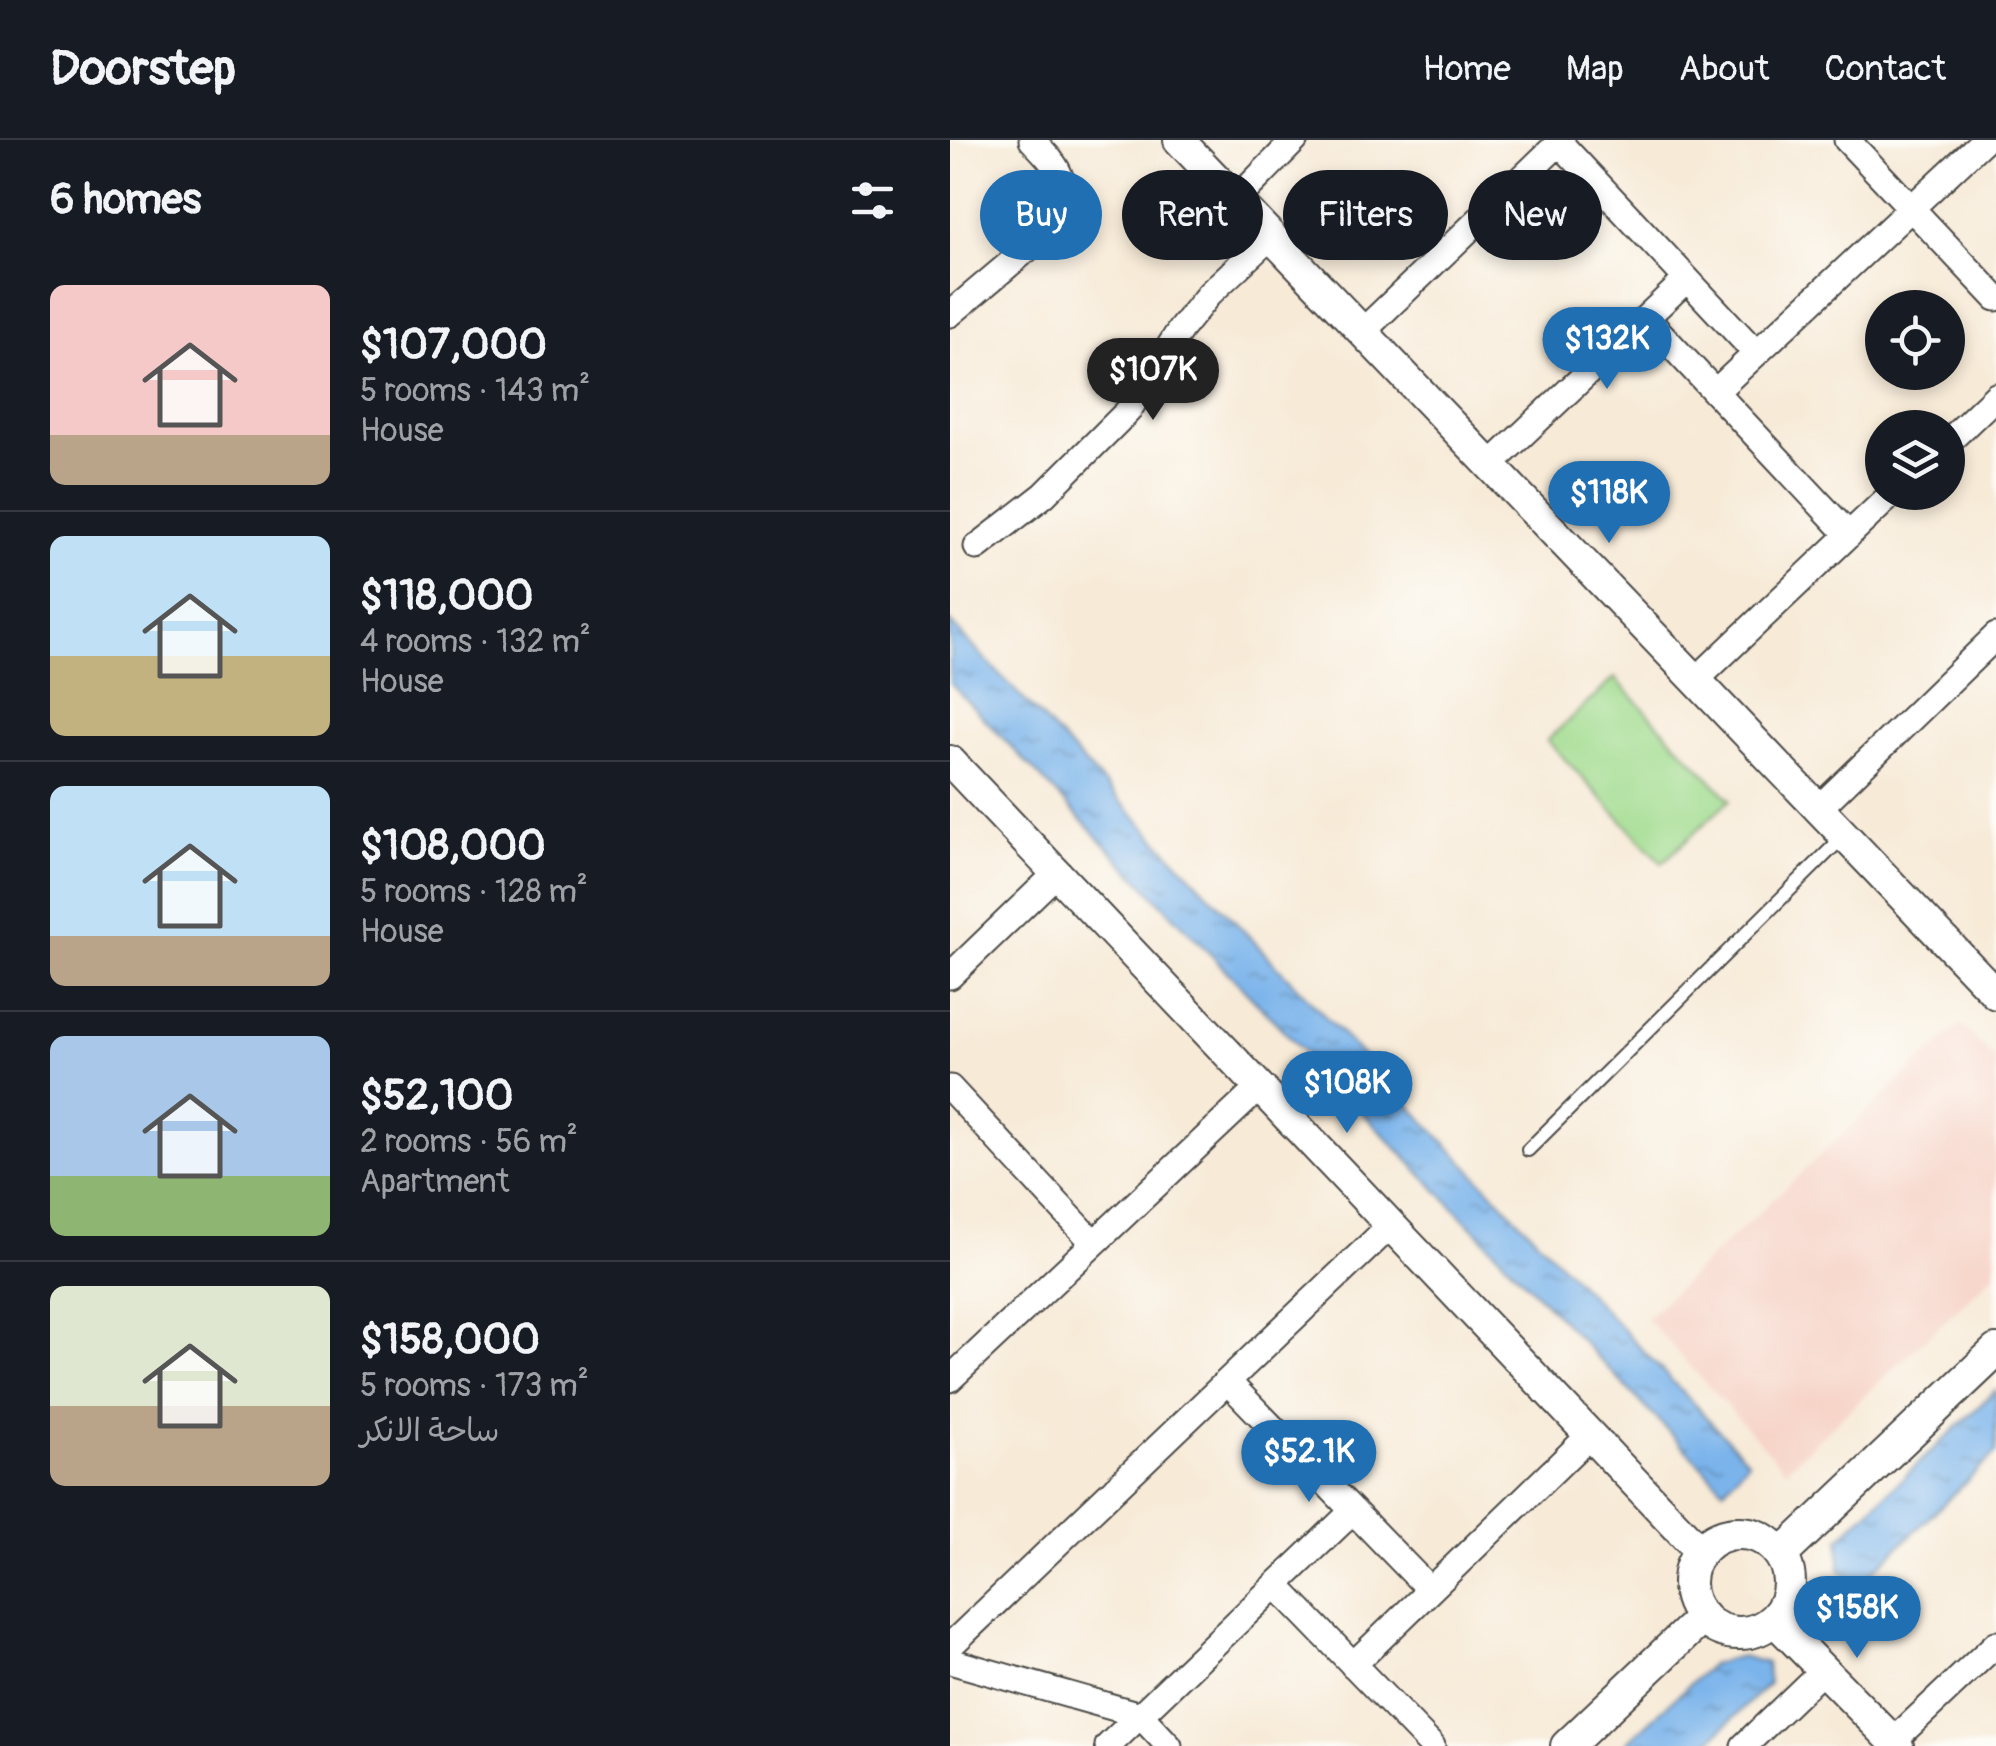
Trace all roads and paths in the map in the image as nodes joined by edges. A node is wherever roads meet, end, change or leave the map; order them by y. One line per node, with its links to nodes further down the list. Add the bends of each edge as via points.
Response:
1 (1032, 140): 14 (street, via 1060,169 1058,224)
2 (1179, 140): 7 (street)
3 (1295, 140): 8 (street)
4 (1846, 140): 9 (street)
5 (1984, 140): 9 (street)
6 (1559, 141): 12 (street); 16 (street)
7 (1208, 170)
8 (1263, 173)
9 (1911, 208): 13 (street); 17 (street)
10 (1263, 229): 11 (street)
11 (1270, 236): 16 (street); 24 (street, via 1209,294 1128,411 1044,495)
12 (1686, 279): 15 (street); 17 (street)
13 (1996, 298)
14 (950, 314)
15 (1646, 318): 18 (street); 21 (street)
16 (1362, 332): 21 (street)
17 (1756, 354): 18 (street)
18 (1715, 392): 23 (street)
19 (1996, 396): 20 (street)
20 (1965, 426)
21 (1490, 465): 26 (street)
22 (1875, 510): 23 (street)
23 (1849, 535): 26 (street)
24 (977, 546)
25 (1991, 652): 28 (street)
26 (1696, 680): 28 (street)
27 (950, 761): 30 (street)
28 (1817, 810): 29 (street)
29 (1843, 837): 32 (street); 36 (lane)
30 (1057, 873): 31 (street); 33 (street)
31 (950, 976)
32 (1996, 994)
33 (1260, 1087): 37 (street); 38 (street)
34 (950, 1088): 35 (street)
35 (959, 1117): 38 (street)
36 (1528, 1150)
37 (1391, 1226): 41 (street); 42 (street)
38 (1094, 1243): 40 (street)
39 (1996, 1351): 45 (main road)
40 (950, 1379)
41 (1228, 1382): 43 (street); 51 (street)
42 (1590, 1435): 44 (street); 47 (street)
43 (1353, 1510): 46 (street); 47 (street)
44 (1701, 1552): 45 (main road, via 1721,1536 1738,1533); 48 (main road, via 1690,1593)
45 (1782, 1555): 49 (main road, via 1790,1585)
46 (1276, 1585): 53 (street); 55 (street)
47 (1430, 1590): 53 (street)
48 (1703, 1617): 49 (main road, via 1737,1633); 60 (main road)
49 (1773, 1619): 54 (street)
50 (1996, 1644): 56 (street)
51 (950, 1646)
52 (950, 1660): 55 (street)
53 (1352, 1664): 59 (street)
54 (1824, 1670): 56 (street); 61 (street)
55 (1140, 1716): 57 (street); 58 (street)
56 (1896, 1743)
57 (1108, 1746)
58 (1169, 1746)
59 (1432, 1746)
60 (1568, 1746)
61 (1744, 1746)

